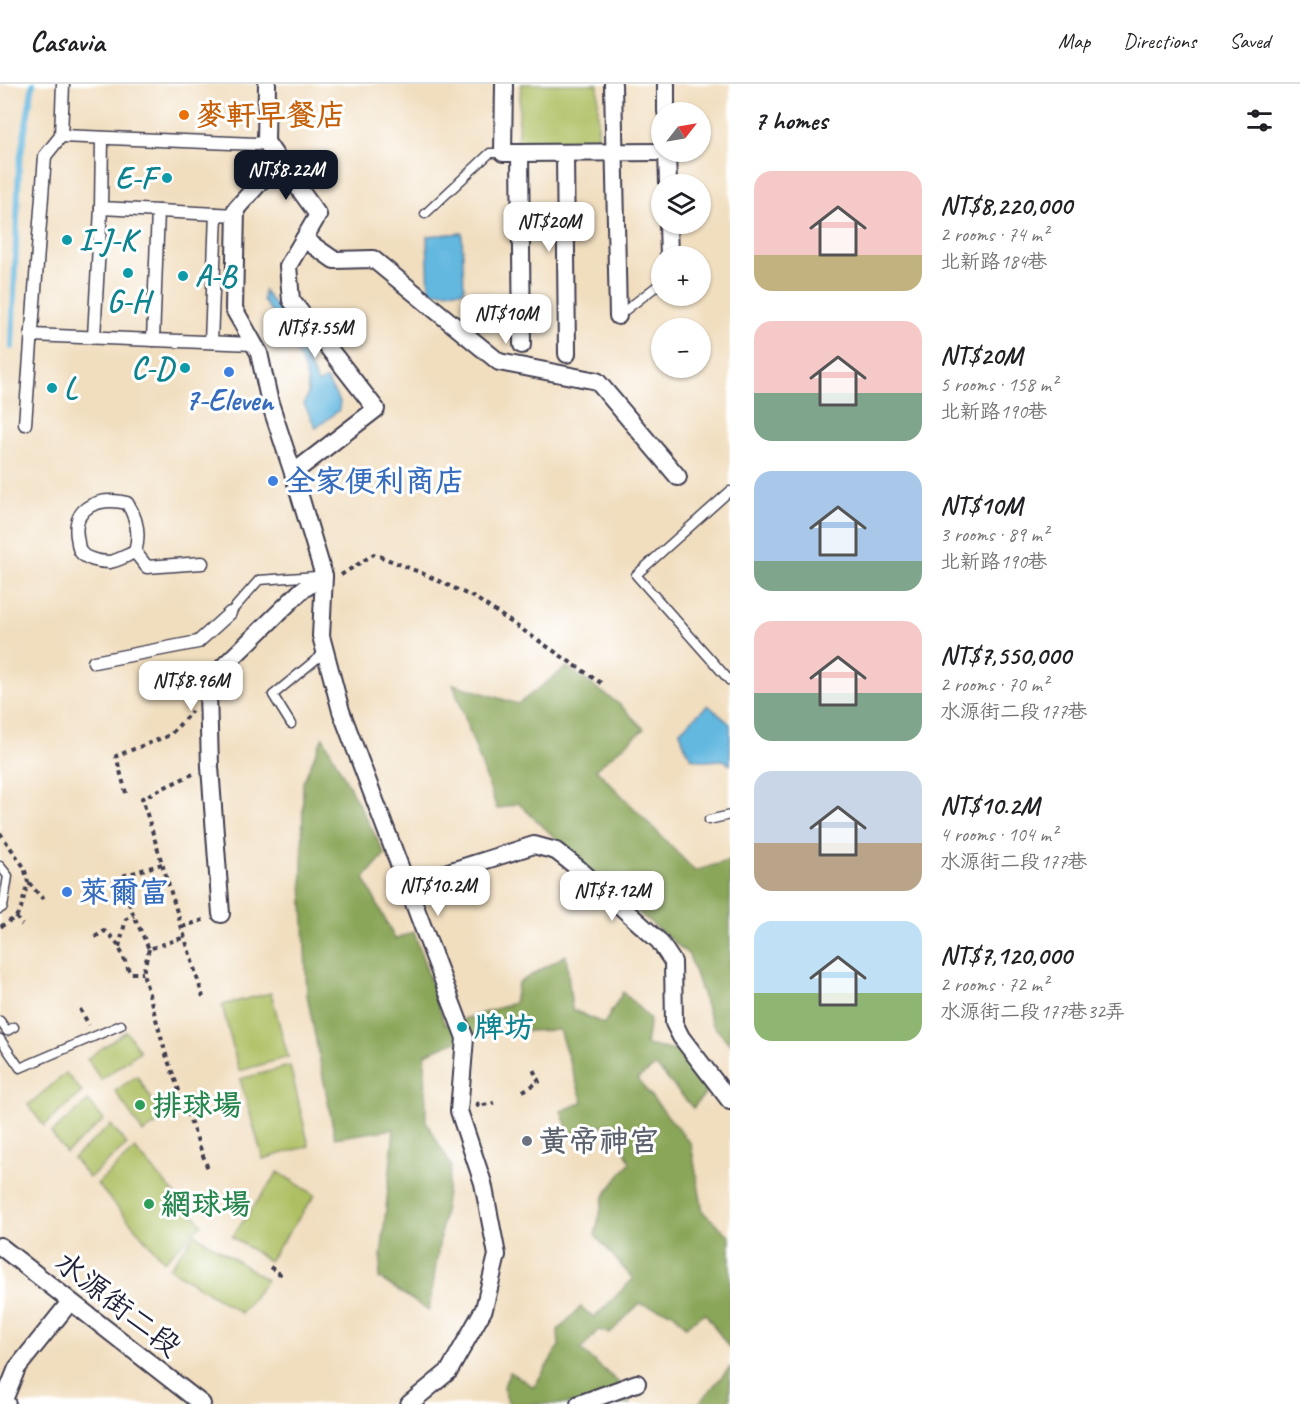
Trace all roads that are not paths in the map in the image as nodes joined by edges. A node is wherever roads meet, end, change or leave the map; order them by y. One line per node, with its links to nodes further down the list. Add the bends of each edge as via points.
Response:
1 (63, 84): 7 (street)
2 (267, 84): 9 (street)
3 (504, 84): 12 (street)
4 (613, 84): 10 (street)
5 (666, 84): 6 (street)
6 (666, 102)
7 (61, 136): 8 (street); 24 (street, via 45,156)
8 (102, 138): 9 (street); 16 (street)
9 (266, 142): 15 (street)
10 (614, 152): 11 (street); 14 (street); 23 (street)
11 (651, 152)
12 (503, 153): 13 (street); 19 (lane, via 490,153)
13 (520, 153): 14 (street); 29 (street)
14 (565, 153): 30 (street)
15 (279, 161): 20 (street, via 236,209); 21 (street, via 318,215)
16 (101, 208): 17 (street); 25 (street)
17 (158, 211): 18 (street); 26 (street)
18 (216, 214): 20 (street); 27 (street)
19 (425, 214)
20 (236, 215): 28 (street, via 234,309)
21 (304, 239): 32 (street, via 288,266 291,300 376,409); 33 (street, via 334,260 373,259 499,362 597,381)
22 (651, 290): 23 (lane)
23 (618, 316)
24 (31, 335): 25 (street); 31 (street)
25 (94, 337): 26 (street)
26 (153, 340): 27 (street)
27 (211, 342): 28 (street)
28 (253, 344): 32 (street, via 260,353 270,404)
29 (522, 345)
30 (567, 354)
31 (25, 424)
32 (293, 473): 37 (street)
33 (678, 477)
34 (730, 491): 41 (lane, via 636,575)
35 (135, 552): 35 (street, via 139,538 127,503 95,503 82,511 75,525 80,551 88,558 109,562); 36 (street, via 147,567)
36 (202, 563)
37 (324, 576): 38 (lane, via 259,580); 39 (street, via 321,636); 48 (street, via 302,590 224,666 208,692)
38 (230, 613): 40 (street, via 198,642)
39 (325, 652): 42 (lane, via 273,694); 46 (street, via 341,711)
40 (94, 662)
41 (730, 681)
42 (291, 724)
43 (730, 815): 44 (lane)
44 (709, 820)
45 (0, 866): 47 (lane, via 8,876)
46 (407, 885): 53 (street, via 534,845 556,851 659,941 673,962 674,1023); 59 (street, via 465,1038 459,1112 483,1183 497,1255 484,1309 449,1371)
47 (0, 909)
48 (221, 914)
49 (0, 1021): 51 (lane, via 7,1031)
50 (121, 1025): 52 (lane, via 20,1068)
51 (14, 1027)
52 (0, 1039)
53 (730, 1101)
54 (0, 1246): 55 (street, 水源街二段)
55 (70, 1302): 57 (street, via 17,1368); 58 (street, 水源街二段)
56 (637, 1383): 60 (street)
57 (4, 1402)
58 (202, 1404)
59 (409, 1404)
60 (579, 1404)

